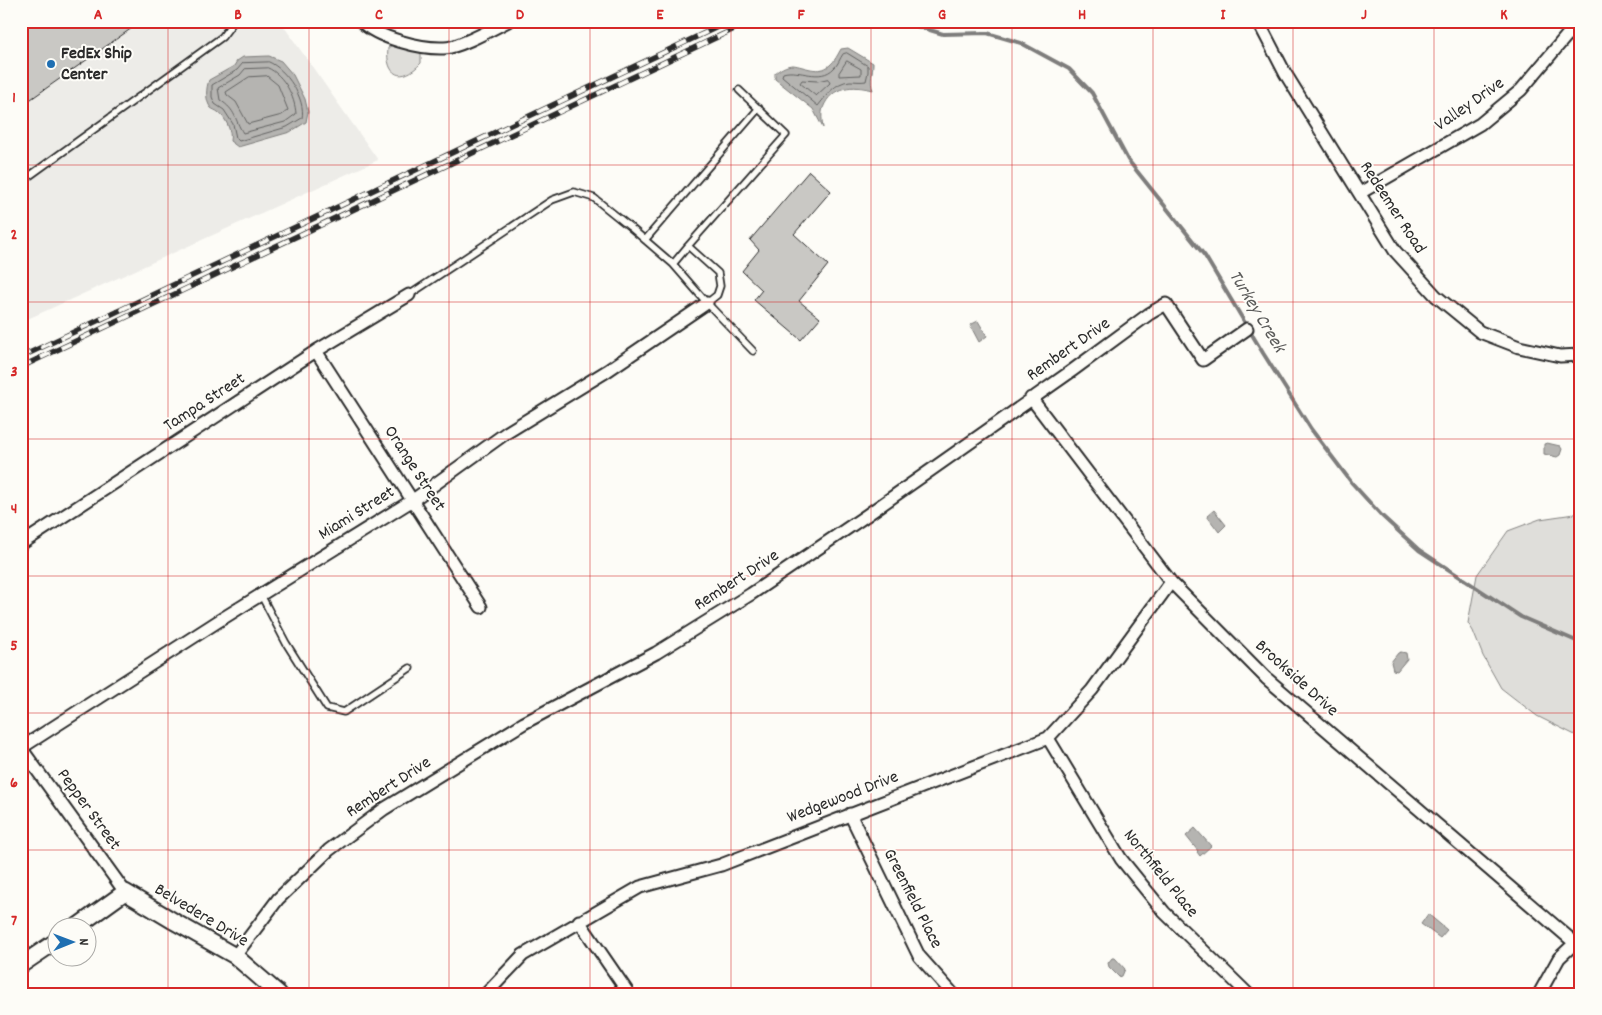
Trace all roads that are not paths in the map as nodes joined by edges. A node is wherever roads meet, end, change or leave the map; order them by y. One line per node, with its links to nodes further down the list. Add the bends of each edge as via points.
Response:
1 (234, 21): 8 (lane, via 222,37)
2 (361, 21): 3 (street, via 383,36 446,48 480,36)
3 (508, 21)
4 (1258, 21): 9 (street, Redeemer Road, via 1285,72)
5 (1579, 21): 9 (street, Valley Drive, via 1521,90 1480,124)
6 (739, 90): 7 (lane)
7 (759, 108): 10 (lane); 11 (lane, via 786,135)
8 (21, 182)
9 (1360, 193): 18 (street, Redeemer Road, via 1395,251 1436,296 1480,332 1560,356)
10 (645, 240): 12 (lane); 13 (lane, via 594,198 574,192 552,200)
11 (688, 246): 12 (lane); 14 (lane, via 718,273 720,286 717,295)
12 (673, 264): 14 (lane)
13 (410, 295): 16 (street, Tampa Street)
14 (707, 303): 17 (lane); 20 (street, Miami Street, via 607,371 506,433)
15 (1247, 329): 19 (street, Rembert Drive, via 1203,360 1166,304)
16 (316, 351): 20 (street, Orange Street); 21 (street, Tampa Street)
17 (753, 351)
18 (1581, 355)
19 (1031, 398): 22 (street, Brookside Drive); 34 (street, Rembert Drive, via 751,594 656,653 524,724 384,809 329,850 278,900)
20 (413, 500): 23 (street, Miami Street); 24 (street, Orange Street)
21 (21, 544)
22 (1171, 582): 26 (street, Wedgewood Drive, via 1092,690); 32 (street, Brookside Drive, via 1266,678)
23 (261, 595): 25 (lane, via 286,643 328,708 344,712); 27 (street, Miami Street)
24 (481, 607)
25 (410, 668)
26 (1048, 738): 28 (street, Wedgewood Drive); 40 (street, Northfield Place, via 1120,859 1164,912)
27 (21, 748): 29 (street, Pepper Street)
28 (850, 814): 31 (street, Wedgewood Drive, via 721,865 640,888); 39 (street, Greenfield Place, via 919,956)
29 (125, 892): 30 (street); 34 (street, Belvedere Drive)
30 (89, 918)
31 (580, 921): 37 (street, Wedgewood Drive, via 523,955); 38 (street)
32 (1578, 944): 41 (street, via 1559,958)
33 (48, 947): 35 (street)
34 (235, 956): 36 (street, Belvedere Drive)
35 (21, 965)
36 (279, 994)
37 (486, 994)
38 (629, 994)
39 (953, 994)
40 (1248, 994)
41 (1539, 994)

